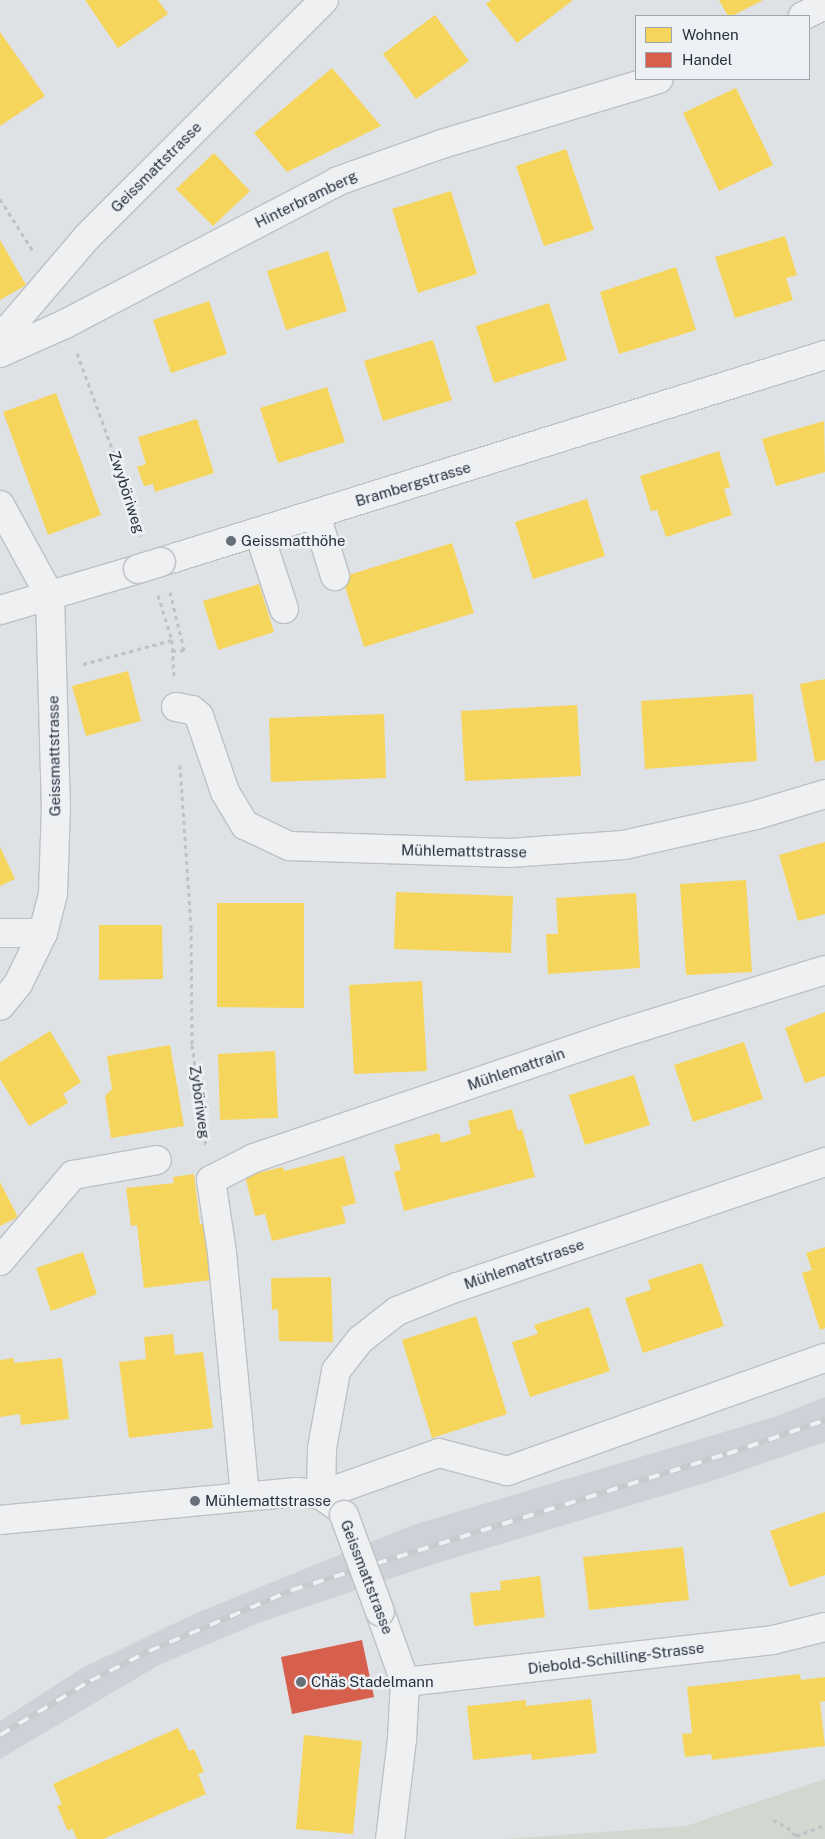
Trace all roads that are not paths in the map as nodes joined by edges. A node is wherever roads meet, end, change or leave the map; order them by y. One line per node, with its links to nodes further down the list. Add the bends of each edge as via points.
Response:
1 (324, 0): 5 (street, Geissmattstrasse, via 87,237 11,326)
2 (825, 5): 3 (street)
3 (805, 15)
4 (655, 80): 6 (street, Hinterbramberg, via 442,144 338,181 65,324)
5 (0, 345)
6 (0, 353)
7 (825, 355): 9 (street, Brambergstrasse)
8 (0, 505): 12 (street, Geissmattstrasse)
9 (316, 515): 10 (street, Brambergstrasse); 11 (street)
10 (259, 533): 12 (street, Brambergstrasse, via 147,558); 13 (street)
11 (335, 576)
12 (50, 596): 14 (street, Brambergstrasse); 17 (street, Geissmattstrasse, via 56,807 53,894)
13 (284, 609)
14 (0, 610)
15 (176, 707): 16 (street, Mühlemattstrasse, via 192,710 199,716 225,792 245,825 289,846 509,853 624,845 756,815)
16 (825, 794)
17 (43, 932): 18 (street); 20 (street, Geissmattstrasse, via 18,984)
18 (0, 933)
19 (825, 970): 25 (street, Mühlemattrain, via 625,1032 263,1155 211,1180 222,1252)
20 (0, 1006)
21 (157, 1160): 23 (street, via 73,1175)
22 (825, 1162): 26 (street, Mühlemattstrasse, via 466,1284 396,1311 365,1335 347,1353 336,1371 323,1440)
23 (0, 1261)
24 (825, 1358): 26 (street, via 507,1471 439,1454)
25 (245, 1496): 26 (street, via 297,1492); 27 (street)
26 (321, 1496): 29 (street, Geissmattstrasse, bridge, via 344,1515)
27 (0, 1520)
28 (825, 1627): 29 (street, Diebold-Schilling-Strasse, via 773,1640)
29 (405, 1682): 30 (street, Geissmattstrasse)
30 (390, 1839)

